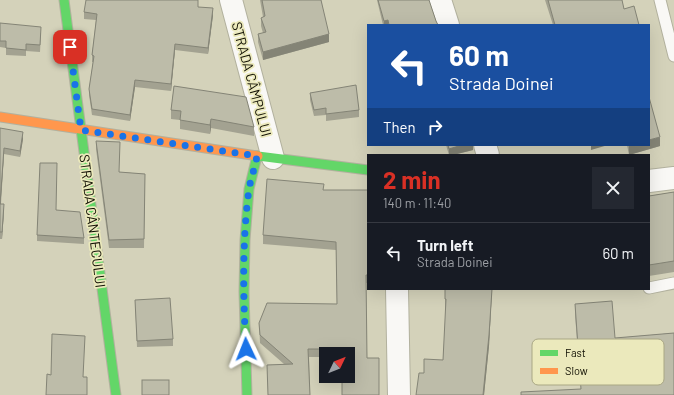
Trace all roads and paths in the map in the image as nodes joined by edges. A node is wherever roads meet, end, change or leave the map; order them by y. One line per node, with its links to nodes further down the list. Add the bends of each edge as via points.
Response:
1 (64, 0): 8 (street, STRADA CÂNTECULUI)
2 (231, 0): 9 (street, STRADA CÂMPULUI)
3 (440, 0): 5 (street)
4 (660, 0): 6 (lane)
5 (448, 24)
6 (674, 56)
7 (0, 117): 8 (street)
8 (81, 130): 9 (street); 16 (street, STRADA CÂNTECULUI)
9 (265, 157): 10 (street); 17 (street, via 250,188 246,226 244,318)
10 (367, 170)
11 (674, 178): 12 (street)
12 (650, 181)
13 (674, 283): 14 (lane)
14 (650, 288)
15 (397, 290): 18 (street)
16 (116, 395)
17 (247, 395)
18 (399, 395)

